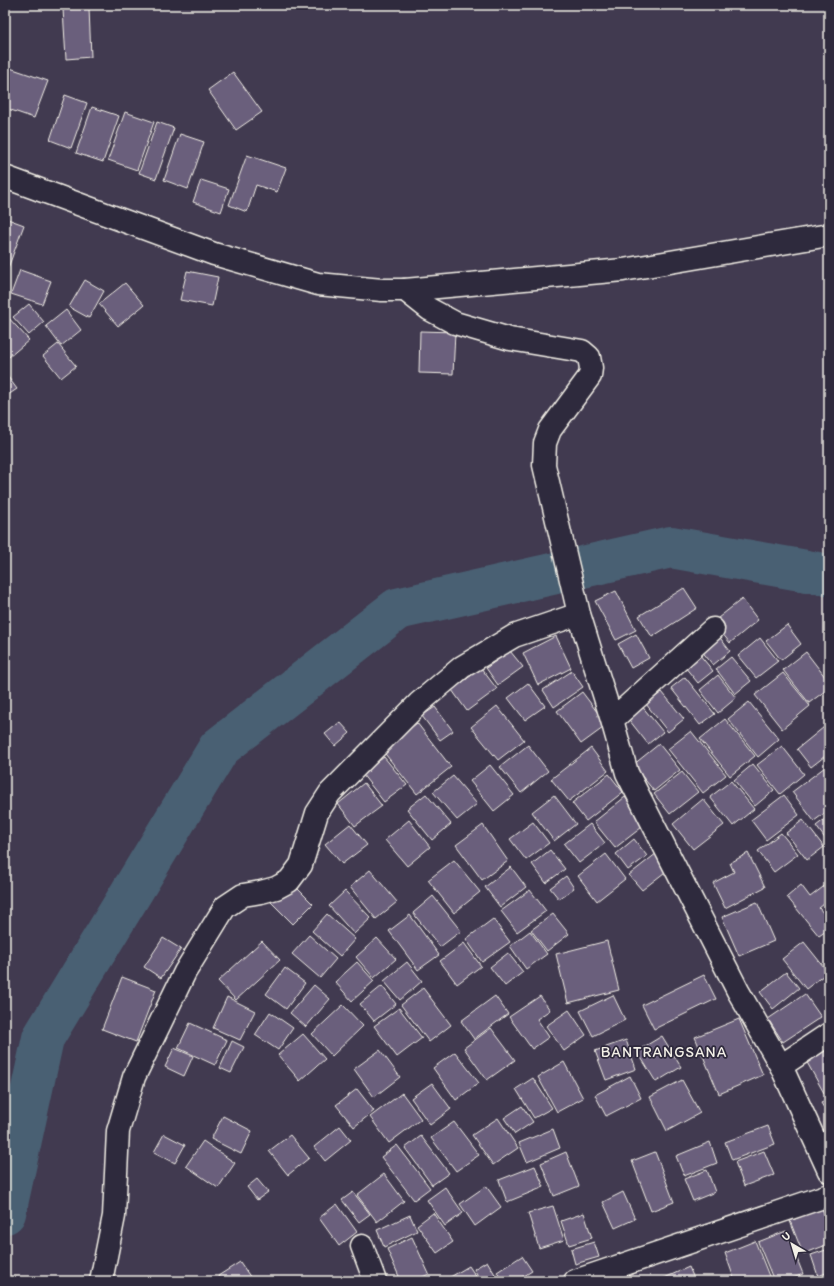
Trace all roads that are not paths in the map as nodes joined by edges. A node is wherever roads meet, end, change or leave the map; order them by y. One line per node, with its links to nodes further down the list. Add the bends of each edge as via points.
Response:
1 (5, 177): 3 (street, via 214,254 318,284)
2 (829, 235): 3 (street, via 623,270)
3 (405, 290): 4 (street, via 429,309 455,323 510,339 582,351 590,357 590,376 550,430 545,443 544,465)
4 (578, 614): 6 (street); 12 (street, via 514,636 462,667 419,703 330,793 318,813 301,865 289,881 276,888 243,895 225,907 185,972 134,1077 118,1132 114,1216)
5 (712, 628): 6 (street)
6 (612, 720): 8 (street, via 627,773 738,990)
7 (829, 1034): 8 (street)
8 (781, 1066): 9 (street)
9 (829, 1170)
10 (829, 1195): 14 (street)
11 (362, 1246): 13 (street)
12 (101, 1281)
13 (375, 1281)
14 (575, 1281)

